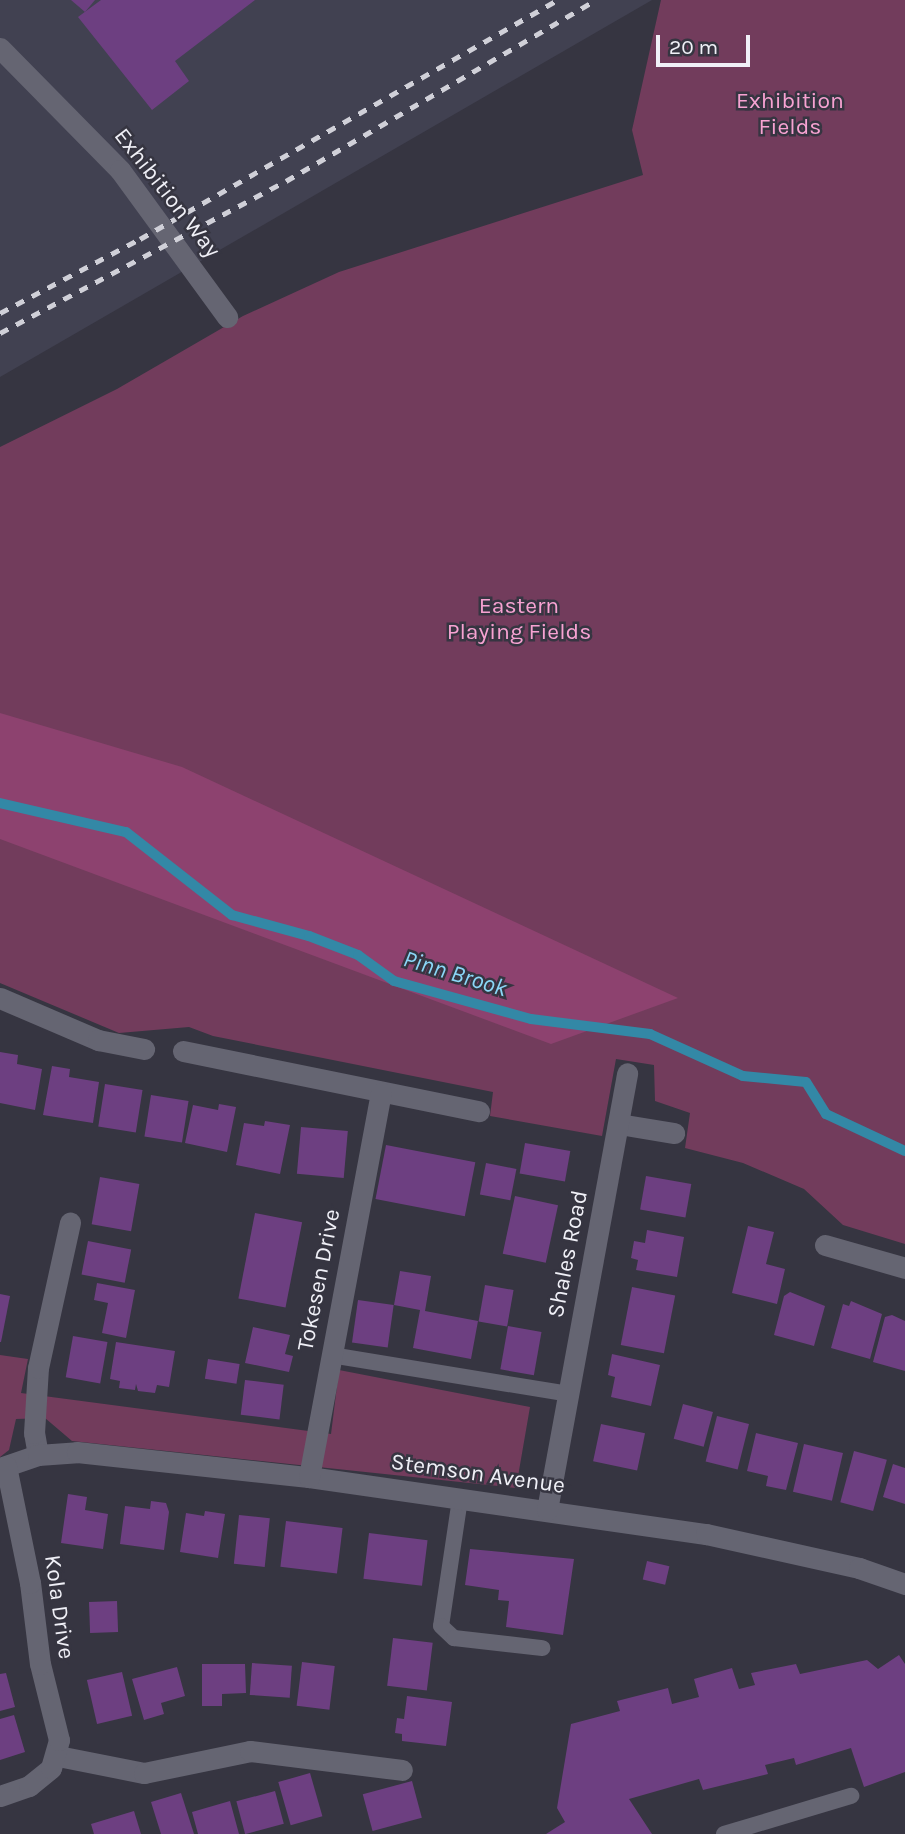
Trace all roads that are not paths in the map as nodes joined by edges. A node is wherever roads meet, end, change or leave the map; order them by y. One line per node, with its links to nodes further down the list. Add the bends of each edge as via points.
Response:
1 (0, 48): 2 (street, Exhibition Way, via 120,170)
2 (227, 317)
3 (0, 998): 4 (street, via 98,1040)
4 (144, 1049)
5 (183, 1051): 7 (street)
6 (627, 1073): 9 (street, Shales Road)
7 (381, 1093): 8 (street); 14 (street, Tokesen Drive)
8 (479, 1111)
9 (619, 1124): 10 (street); 15 (street, Shales Road)
10 (674, 1133)
11 (70, 1222): 16 (street, via 38,1368 34,1433)
12 (825, 1245): 13 (street)
13 (905, 1268)
14 (331, 1355): 15 (lane); 18 (street, Tokesen Drive)
15 (569, 1394): 20 (street, Shales Road)
16 (38, 1455): 17 (street, Stemson Avenue); 18 (street, Stemson Avenue, via 133,1456)
17 (3, 1467): 23 (street, Kola Drive, via 30,1583 40,1664 59,1740)
18 (309, 1477): 19 (street, Stemson Avenue)
19 (460, 1499): 20 (street, Stemson Avenue); 22 (lane, via 441,1626 454,1639)
20 (547, 1510): 21 (street, Stemson Avenue, via 706,1534 859,1568)
21 (905, 1584)
22 (541, 1648)
23 (58, 1756): 24 (street, via 144,1773 250,1751); 25 (street, via 29,1786)
24 (402, 1770)
25 (0, 1796)
26 (851, 1796): 27 (lane)
27 (724, 1834)

